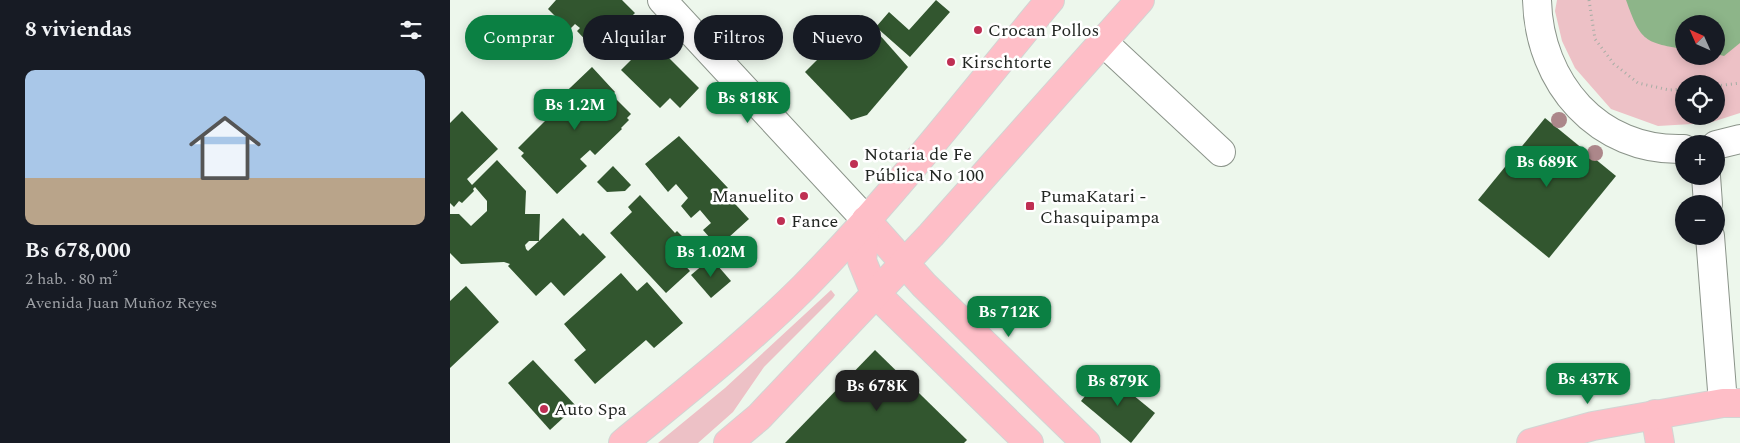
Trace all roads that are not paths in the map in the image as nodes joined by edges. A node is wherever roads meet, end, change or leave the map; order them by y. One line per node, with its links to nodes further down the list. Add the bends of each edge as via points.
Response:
1 (662, 0): 10 (street)
2 (1050, 0): 10 (main road)
3 (1140, 0): 5 (main road)
4 (1537, 0): 8 (street, via 1541,32 1551,64 1574,104 1600,126 1628,139 1662,150)
5 (1102, 42): 9 (street); 12 (main road)
6 (1740, 138): 7 (street)
7 (1725, 142)
8 (1675, 149)
9 (1221, 152)
10 (866, 220): 12 (main road); 13 (main road, via 862,261); 16 (main road, via 802,288 718,365)
11 (1711, 245): 14 (street)
12 (904, 263): 13 (main road); 19 (main road)
13 (875, 293): 17 (main road, via 759,417); 18 (main road)
14 (1731, 403): 15 (main road)
15 (1655, 414): 20 (main road, via 1592,426); 21 (main road)
16 (623, 443)
17 (728, 443)
18 (1029, 443)
19 (1086, 443)
20 (1531, 443)
21 (1660, 443)

